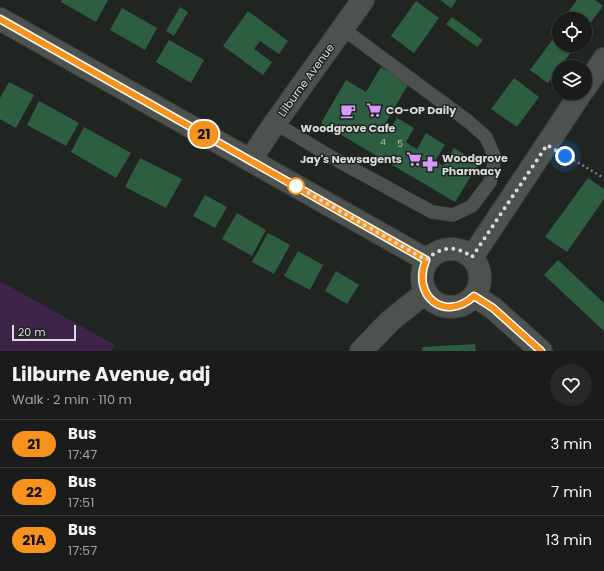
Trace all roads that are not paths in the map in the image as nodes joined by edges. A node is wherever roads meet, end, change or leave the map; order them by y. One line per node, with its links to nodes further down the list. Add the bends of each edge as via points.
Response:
1 (363, 0): 3 (street, Lilburne Avenue)
2 (0, 19): 8 (street)
3 (343, 29): 7 (street, Lilburne Avenue); 7 (lane, via 486,137 496,158 490,182 472,206 453,215 432,212)
4 (604, 59): 5 (street)
5 (592, 77)
6 (577, 100): 9 (street)
7 (275, 123): 8 (street, Lilburne Avenue)
8 (250, 160): 10 (street)
9 (472, 257): 10 (street, via 457,249 448,248 440,250); 12 (street, via 478,266 480,276)
10 (426, 260): 11 (street, via 422,276)
11 (425, 293): 12 (street, via 436,303 449,307 458,306); 13 (street, via 390,321)
12 (474, 296): 14 (street, via 493,308)
13 (361, 351)
14 (541, 351)

